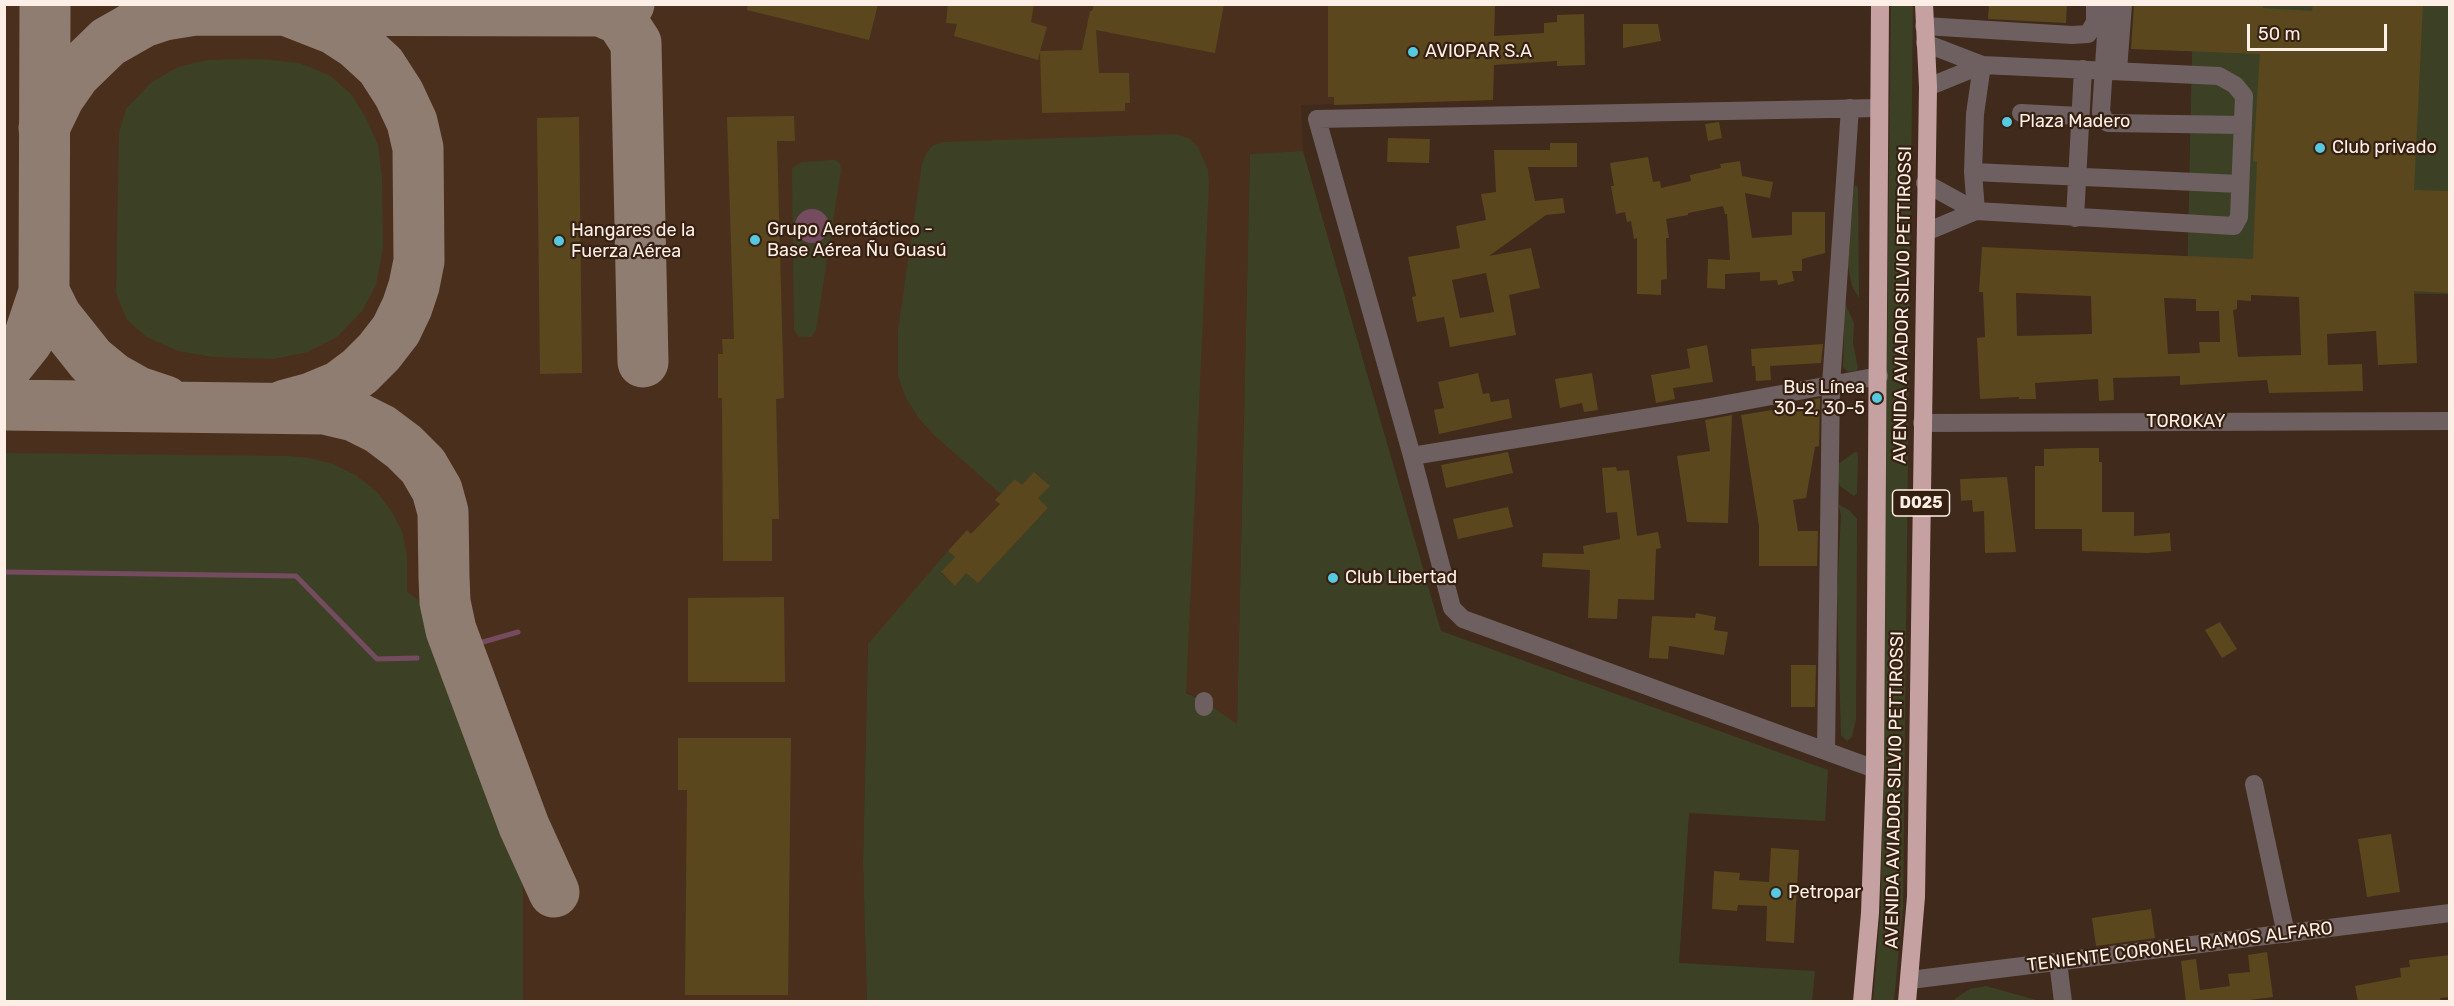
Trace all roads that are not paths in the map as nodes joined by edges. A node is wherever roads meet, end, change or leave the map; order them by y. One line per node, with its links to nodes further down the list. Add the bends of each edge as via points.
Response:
1 (1880, 4): 12 (highway, AVENIDA AVIADOR SILVIO PETTIROSSI / D025)
2 (1924, 4): 6 (highway, AVENIDA AVIADOR SILVIO PETTIROSSI / D025)
3 (2095, 4): 6 (street, via 2095,22 2088,34)
4 (2108, 4): 9 (street)
5 (2123, 4): 9 (street)
6 (1924, 34): 7 (street); 10 (highway, AVENIDA AVIADOR SILVIO PETTIROSSI / D025)
7 (1982, 64): 8 (street); 10 (street); 16 (street)
8 (2083, 69): 9 (street); 14 (street)
9 (2111, 70): 15 (street, via 2219,76 2244,96); 15 (street, via 2101,112 2108,123)
10 (1928, 87): 18 (highway, AVENIDA AVIADOR SILVIO PETTIROSSI / D025)
11 (1851, 108): 12 (street); 24 (street); 27 (street, via 1317,119)
12 (1880, 108): 23 (highway, AVENIDA AVIADOR SILVIO PETTIROSSI / D025)
13 (2021, 113): 14 (street)
14 (2080, 116): 17 (street)
15 (2242, 125): 19 (street)
16 (1973, 172): 17 (street); 20 (street)
17 (2077, 175): 19 (street); 21 (street)
18 (1925, 183): 20 (street); 22 (highway, AVENIDA AVIADOR SILVIO PETTIROSSI / D025)
19 (2241, 184): 21 (street, via 2239,217 2234,226)
20 (1976, 211): 21 (street); 22 (street)
21 (2075, 218)
22 (1926, 232): 26 (highway, AVENIDA AVIADOR SILVIO PETTIROSSI / D025)
23 (1879, 376): 24 (street); 29 (highway, AVENIDA AVIADOR SILVIO PETTIROSSI / D025)
24 (1831, 385): 27 (street); 28 (street)
25 (2450, 421): 26 (street, TOROKAY)
26 (1922, 423): 34 (highway, AVENIDA AVIADOR SILVIO PETTIROSSI / D025, via 1916,897)
27 (1412, 456): 28 (street, via 1452,608 1463,619)
28 (1826, 751): 29 (street)
29 (1875, 769): 35 (highway, AVENIDA AVIADOR SILVIO PETTIROSSI / D025)
30 (2254, 784): 32 (street)
31 (2450, 914): 32 (street, TENIENTE CORONEL RAMOS ALFARO)
32 (2286, 934): 33 (street, TENIENTE CORONEL RAMOS ALFARO)
33 (2058, 962): 34 (street, TENIENTE CORONEL RAMOS ALFARO); 37 (street)
34 (1910, 980): 36 (highway, AVENIDA AVIADOR SILVIO PETTIROSSI / D025)
35 (1863, 1002)
36 (1907, 1002)
37 (2063, 1002)

